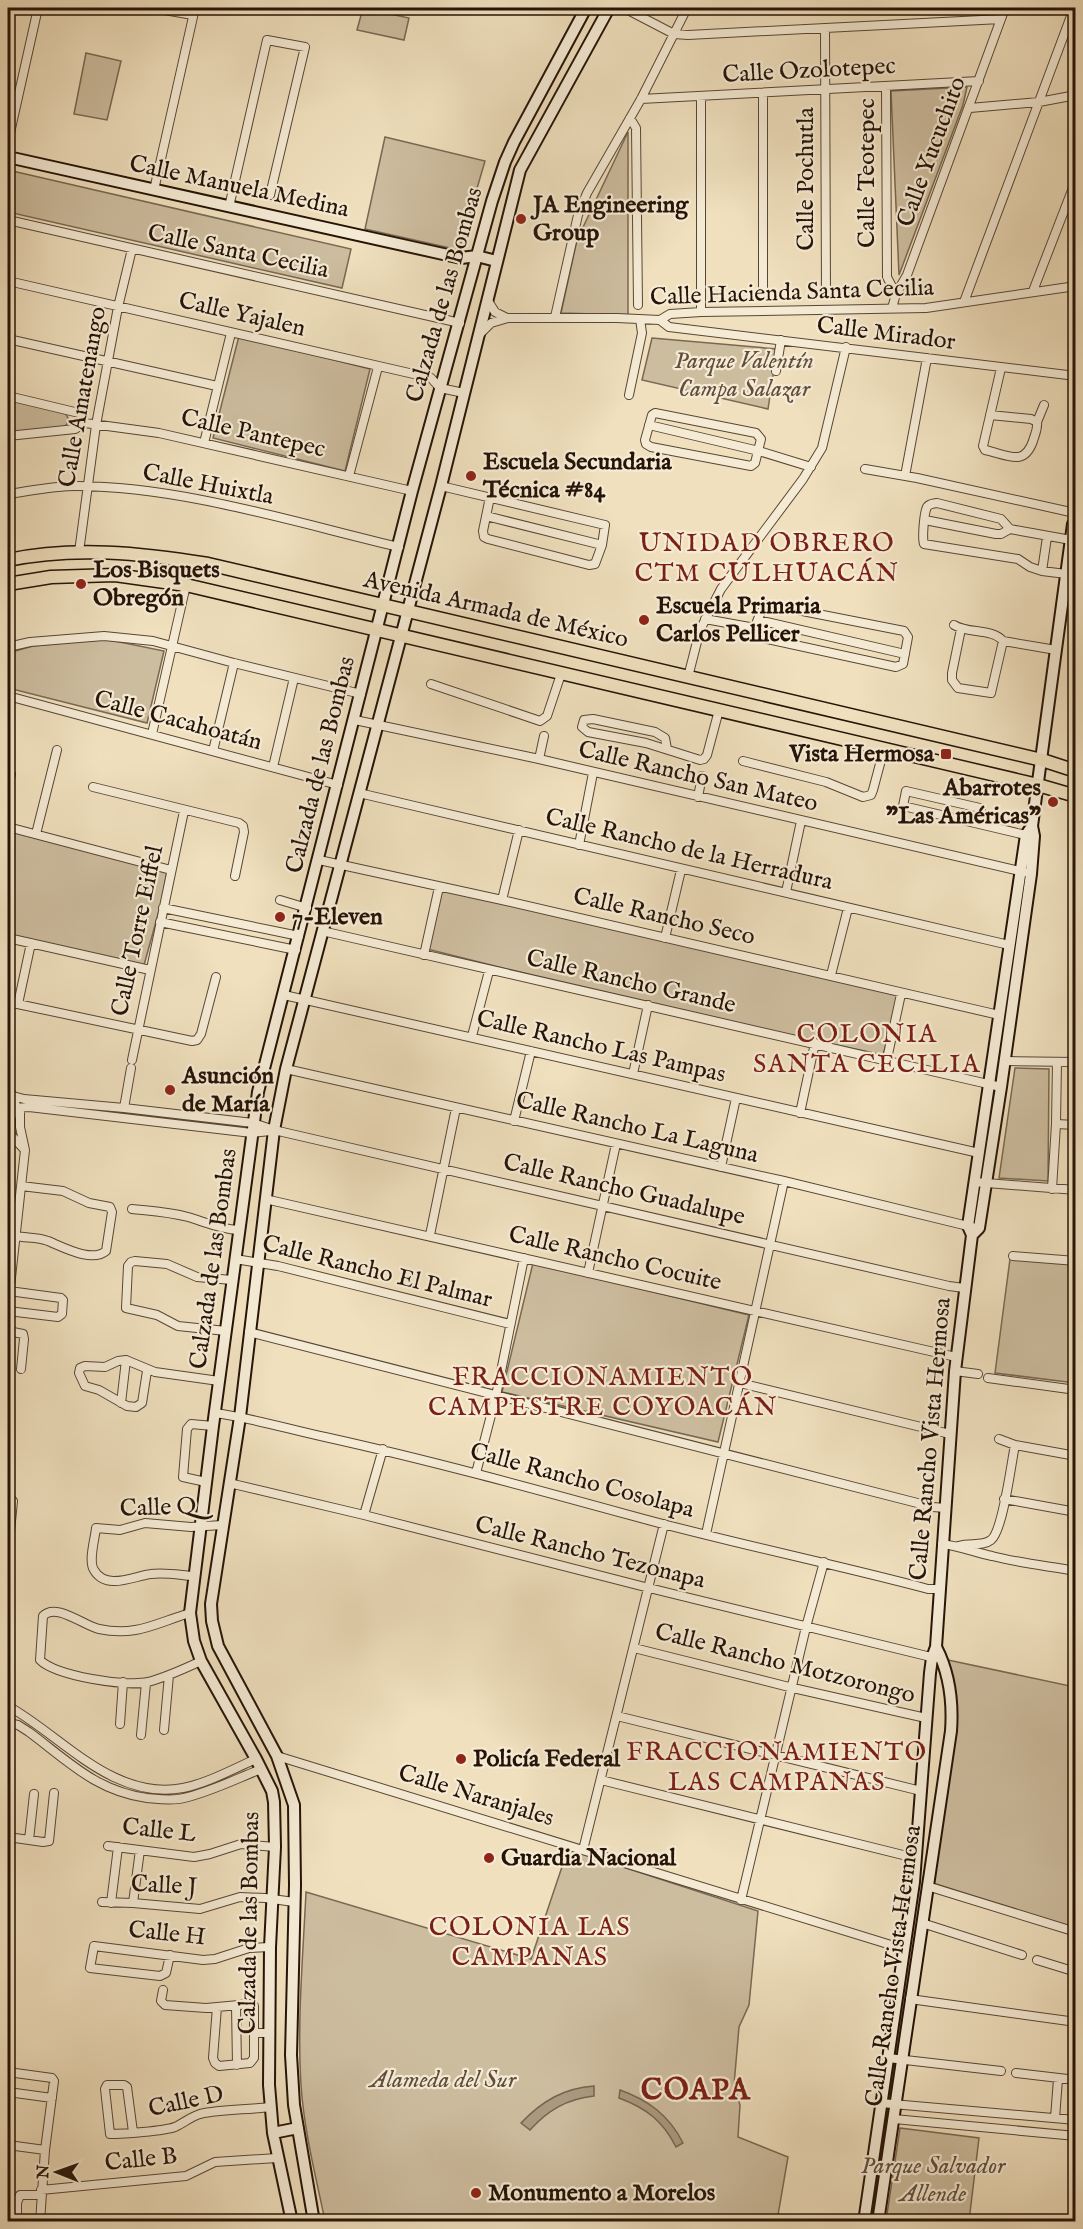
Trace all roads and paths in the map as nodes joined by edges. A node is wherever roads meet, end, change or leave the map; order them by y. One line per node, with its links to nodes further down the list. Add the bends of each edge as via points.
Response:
1 (38, 8): 23 (street)
2 (153, 8): 9 (street)
3 (586, 8): 28 (main road, Calzada de las Bombas, via 514,142)
4 (609, 8): 29 (main road, Calzada de las Bombas, via 520,170)
5 (624, 8): 12 (street)
6 (687, 8): 12 (street)
7 (1005, 8): 10 (street, Calle Yucuchito)
8 (1074, 8): 20 (street)
9 (194, 11): 27 (street)
10 (1001, 19): 11 (street); 13 (street, Calle Yucuchito)
11 (825, 28): 12 (street); 15 (street, Calle Pochutla)
12 (674, 34): 19 (street)
13 (979, 81): 14 (street, Calle Ozolotepec); 21 (street, Calle Yucuchito)
14 (886, 86): 15 (street, Calle Ozolotepec); 39 (street, Calle Teotepec, via 887,277)
15 (825, 89): 16 (street, Calle Ozolotepec); 38 (street, Calle Pochutla)
16 (763, 93): 18 (street, Calle Ozolotepec); 40 (street)
17 (1076, 95): 20 (street)
18 (701, 97): 19 (street, Calle Ozolotepec); 46 (street)
19 (641, 99): 22 (street)
20 (1039, 102): 21 (street); 42 (street)
21 (970, 108): 39 (street, Calle Yucuchito, via 907,275)
22 (630, 118): 43 (street, via 636,128); 47 (street, via 578,215)
23 (8, 142)
24 (8, 157): 27 (main road, Calle Manuela Medina)
25 (1076, 180): 37 (street)
26 (233, 188): 26 (street, via 267,40 305,47 270,195); 30 (street)
27 (154, 190): 30 (main road, Calle Manuela Medina)
28 (492, 201): 29 (main road); 33 (main road, Calzada de las Bombas)
29 (510, 205): 34 (main road, Calzada de las Bombas)
30 (229, 207): 33 (main road, Calle Manuela Medina, via 461,258)
31 (8, 220): 32 (street, Calle Santa Cecilia)
32 (132, 249): 44 (street, Calle Amatenango); 51 (street, Calle Santa Cecilia)
33 (477, 256): 34 (main road); 51 (main road, Calzada de las Bombas)
34 (496, 261): 41 (main road, Calzada de las Bombas)
35 (8, 281): 44 (street, Calle Yajalen)
36 (1076, 286): 37 (street, Calle Hacienda Santa Cecilia)
37 (1033, 291): 42 (street, Calle Hacienda Santa Cecilia)
38 (826, 294)
39 (896, 294): 45 (street, Calle Yucuchito)
40 (763, 295)
41 (488, 298): 48 (street, via 495,312); 54 (main road, Calzada de las Bombas)
42 (964, 302): 45 (street, Calle Hacienda Santa Cecilia)
43 (638, 305)
44 (118, 307): 52 (street, Calle Yajalen); 58 (street, Calle Amatenango)
45 (892, 308): 46 (street, Calle Hacienda Santa Cecilia)
46 (701, 312): 50 (street, Calle Hacienda Santa Cecilia, via 670,314)
47 (555, 317): 48 (street, Calle Hacienda Santa Cecilia); 49 (street, Calle Hacienda Santa Cecilia)
48 (508, 318): 54 (street, Calle Hacienda Santa Cecilia, via 491,322)
49 (640, 319): 50 (street, Calle Hacienda Santa Cecilia); 66 (street, via 642,333)
50 (660, 320): 55 (street, Calle Mirador, via 669,327)
51 (460, 323): 64 (main road, Calzada de las Bombas)
52 (231, 333): 59 (street, Calle Yajalen); 63 (street)
53 (8, 339): 58 (street)
54 (477, 339): 65 (main road, Calzada de las Bombas)
55 (781, 340): 56 (street, Calle Mirador); 61 (street)
56 (846, 348): 57 (street, Calle Mirador); 77 (street, via 822,448)
57 (927, 358): 60 (street, Calle Mirador); 80 (street)
58 (107, 363): 63 (street); 72 (street, Calle Amatenango)
59 (378, 367): 64 (street, Calle Yajalen, via 431,378); 79 (street)
60 (1001, 368): 62 (street, Calle Mirador); 69 (street)
61 (776, 371)
62 (1076, 376)
63 (217, 386): 75 (street)
64 (440, 388): 65 (street, Calle Yajalen); 83 (main road, Calzada de las Bombas)
65 (464, 393): 81 (main road, Calzada de las Bombas)
66 (629, 395)
67 (8, 396): 71 (street, Calle Pantepec, via 79,413)
68 (1044, 405): 70 (street)
69 (990, 415): 70 (street); 70 (street, via 983,446 1017,457 1029,452)
70 (1037, 422)
71 (85, 423): 72 (street, Calle Pantepec); 74 (street, Calle Pantepec, via 75,429)
72 (96, 425): 75 (street, Calle Pantepec); 82 (street, Calle Amatenango)
73 (649, 425): 76 (street); 76 (street, via 656,413 756,433 761,440); 76 (street, via 645,440 651,447 751,466)
74 (8, 436)
75 (204, 443): 79 (street, Calle Pantepec)
76 (759, 451): 77 (street)
77 (811, 467): 102 (street, via 721,589)
78 (865, 469): 80 (street)
79 (349, 476): 83 (street, Calle Pantepec)
80 (905, 476): 87 (street)
81 (441, 486): 85 (street); 101 (main road, Calzada de las Bombas)
82 (88, 487): 84 (street, Calle Huixtla); 93 (street, Calle Huixtla, via 215,503); 94 (street, Calle Amatenango)
83 (412, 491): 93 (main road, Calzada de las Bombas)
84 (8, 494)
85 (490, 497): 86 (street); 92 (street, via 605,525)
86 (486, 516): 92 (street); 92 (street, via 483,531 488,539 589,566 595,564)
87 (1075, 517): 91 (main road, Calle Rancho Vista Hermosa)
88 (925, 520): 89 (street, via 996,534); 89 (street, via 927,508 937,503 1001,519); 96 (street, via 924,544 1018,559)
89 (1010, 529): 90 (street)
90 (1047, 537): 91 (street); 96 (street)
91 (1071, 540): 97 (main road, Calle Rancho Vista Hermosa)
92 (602, 545)
93 (399, 547): 100 (main road, Calzada de las Bombas)
94 (79, 552): 95 (main road, Avenida Armada de México); 100 (main road, Avenida Armada de México, via 156,555 208,564)
95 (8, 560)
96 (1042, 571): 97 (street)
97 (1066, 574): 109 (main road, Calle Rancho Vista Hermosa)
98 (8, 584): 99 (main road, Avenida Armada de México, via 104,575)
99 (186, 585): 104 (main road, Avenida Armada de México); 107 (street)
100 (384, 606): 101 (main road, Avenida Armada de México); 104 (main road, Calzada de las Bombas)
101 (408, 611): 105 (main road, Calzada de las Bombas); 113 (main road, Avenida Armada de México)
102 (705, 619): 103 (street); 113 (street)
103 (757, 624): 110 (street); 110 (street, via 758,637 896,667 903,664); 110 (street, via 765,607 772,604 904,631 908,637)
104 (377, 631): 105 (main road, Avenida Armada de México); 116 (main road, Calzada de las Bombas)
105 (400, 636): 112 (main road, Avenida Armada de México); 120 (main road, Calzada de las Bombas)
106 (1004, 641): 106 (street, via 957,627 952,680 958,687 990,693); 109 (street)
107 (174, 646): 108 (street, via 104,636); 111 (street); 121 (street)
108 (8, 647)
109 (1056, 650): 128 (main road, Calle Rancho Vista Hermosa)
110 (905, 654)
111 (234, 663): 114 (street); 126 (street)
112 (561, 674): 115 (street, via 544,720 535,721); 118 (main road, Avenida Armada de México)
113 (688, 677): 128 (main road, Avenida Armada de México)
114 (294, 678): 116 (street); 130 (street)
115 (431, 684)
116 (361, 694): 119 (main road, Calzada de las Bombas)
117 (8, 696): 121 (street, Calle Cacahoatán)
118 (719, 710): 123 (street, via 704,759 696,760); 124 (main road, Avenida Armada de México)
119 (355, 720): 120 (street, Calle Rancho San Mateo); 135 (main road, Calzada de las Bombas)
120 (377, 725): 127 (street, Calle Rancho San Mateo); 139 (main road, Calzada de las Bombas)
121 (152, 734): 126 (street, Calle Cacahoatán)
122 (544, 736): 127 (street)
123 (667, 749): 123 (street, via 588,732 582,727 584,720 655,732 664,738)
124 (884, 749): 129 (street, via 873,790 867,797); 136 (main road, Avenida Armada de México)
125 (57, 750): 148 (street)
126 (213, 751): 130 (street, Calle Cacahoatán)
127 (539, 759): 133 (street, Calle Rancho San Mateo)
128 (1042, 760): 132 (main road, Avenida Armada de México); 136 (main road, Calle Rancho Vista Hermosa)
129 (743, 761)
130 (273, 767): 135 (street, Calle Cacahoatán)
131 (8, 771): 138 (street)
132 (1076, 771)
133 (593, 773): 141 (street, Calle Rancho San Mateo); 149 (street)
134 (702, 776): 141 (street)
135 (338, 785): 150 (main road, Calzada de las Bombas)
136 (1038, 785): 140 (main road, Avenida Armada de México); 147 (main road, Calle Rancho Vista Hermosa)
137 (93, 788): 142 (street)
138 (8, 791)
139 (358, 794): 146 (street, Calle Rancho de la Herradura); 151 (main road, Calzada de las Bombas)
140 (1076, 796)
141 (698, 798): 143 (street, Calle Rancho San Mateo)
142 (184, 811): 152 (street, Calle Torre Eiffel); 155 (street, via 243,826)
143 (801, 821): 154 (street, Calle Rancho San Mateo); 157 (street)
144 (981, 824): 144 (street, via 903,806 906,791 980,808); 147 (street)
145 (8, 827): 148 (street)
146 (519, 830): 149 (street, Calle Rancho de la Herradura); 159 (street)
147 (1031, 832): 154 (main road, Calle Rancho Vista Hermosa)
148 (36, 834): 152 (street)
149 (579, 845): 153 (street, Calle Rancho de la Herradura)
150 (319, 860): 151 (street, Calle Rancho Seco); 161 (main road, Calzada de las Bombas)
151 (340, 864): 156 (street, Calle Rancho Seco); 165 (main road, Calzada de las Bombas)
152 (171, 870): 160 (street, Calle Torre Eiffel)
153 (681, 870): 157 (street, Calle Rancho de la Herradura); 169 (street)
154 (1026, 873): 171 (main road, Calle Rancho Vista Hermosa); 179 (main road, Calle Rancho Vista Hermosa)
155 (235, 876)
156 (439, 887): 159 (street, Calle Rancho Seco); 173 (street)
157 (786, 892): 162 (street, Calle Rancho de la Herradura)
158 (280, 900): 161 (street)
159 (502, 900): 169 (street, Calle Rancho Seco)
160 (163, 908): 163 (street, Calle Torre Eiffel); 164 (street)
161 (306, 908): 167 (main road, Calzada de las Bombas)
162 (848, 908): 171 (street, Calle Rancho de la Herradura); 176 (street)
163 (160, 922): 166 (street); 174 (street, Calle Torre Eiffel)
164 (228, 922): 166 (street); 167 (street)
165 (322, 931): 173 (street, Calle Rancho Grande); 182 (main road, Calzada de las Bombas)
166 (225, 935): 172 (street)
167 (299, 936): 172 (main road, Calzada de las Bombas)
168 (8, 938): 170 (street)
169 (665, 938): 176 (street, Calle Rancho Seco)
170 (31, 943): 174 (street); 184 (street)
171 (1010, 945): 178 (main road, Calle Rancho Vista Hermosa)
172 (296, 950): 181 (main road, Calzada de las Bombas)
173 (424, 955): 175 (street, Calle Rancho Grande)
174 (150, 970): 187 (street, Calle Torre Eiffel)
175 (489, 970): 185 (street, Calle Rancho Grande); 188 (street)
176 (831, 975): 180 (street, Calle Rancho Seco)
177 (216, 977): 187 (street, via 197,1040)
178 (1004, 981): 179 (main road); 186 (main road, Calle Rancho Vista Hermosa)
179 (1017, 983): 192 (main road, Calle Rancho Vista Hermosa)
180 (901, 994): 186 (street, Calle Rancho Seco); 191 (street)
181 (284, 995): 182 (street, Calle Rancho Las Pampas); 209 (main road, Calzada de las Bombas)
182 (304, 1000): 188 (street, Calle Rancho Las Pampas); 195 (main road, Calzada de las Bombas)
183 (8, 1002): 184 (street)
184 (18, 1004): 187 (street)
185 (648, 1005): 189 (street, Calle Rancho Grande); 196 (street)
186 (999, 1015): 197 (main road, Calle Rancho Vista Hermosa)
187 (138, 1029): 202 (street, Calle Torre Eiffel)
188 (472, 1036): 190 (street, Calle Rancho Las Pampas)
189 (816, 1043): 191 (street, Calle Rancho Grande); 204 (street)
190 (531, 1051): 196 (street, Calle Rancho Las Pampas); 206 (street)
191 (887, 1059): 197 (street, Calle Rancho Grande)
192 (1005, 1061): 193 (street); 198 (main road, Calle Rancho Vista Hermosa)
193 (1057, 1062): 194 (street); 207 (street)
194 (1076, 1062)
195 (286, 1069): 203 (street, Calle Rancho La Laguna); 210 (main road, Calzada de las Bombas)
196 (633, 1074): 200 (street, Calle Rancho Las Pampas)
197 (989, 1084): 198 (street, Calle Rancho Grande); 214 (main road, Calle Rancho Vista Hermosa)
198 (1001, 1087): 219 (main road, Calle Rancho Vista Hermosa)
199 (10, 1093): 201 (street); 202 (street, via 24,1099)
200 (736, 1098): 204 (street, Calle Rancho Las Pampas); 215 (street)
201 (18, 1108): 205 (street); 209 (street); 213 (street)
202 (124, 1108): 209 (street)
203 (456, 1108): 206 (street, Calle Rancho La Laguna); 216 (street)
204 (800, 1113): 214 (street, Calle Rancho Las Pampas)
205 (8, 1120)
206 (514, 1121): 212 (street, Calle Rancho La Laguna)
207 (1056, 1124): 208 (street); 221 (street)
208 (1076, 1125)
209 (252, 1128): 210 (street); 226 (main road, Calzada de las Bombas)
210 (274, 1130): 216 (street, Calle Rancho Guadalupe); 223 (main road, Calzada de las Bombas)
211 (8, 1132): 213 (street)
212 (616, 1144): 215 (street, Calle Rancho La Laguna); 224 (street)
213 (25, 1150): 220 (street)
214 (979, 1153): 218 (main road, Calle Rancho Vista Hermosa)
215 (721, 1167): 217 (street, Calle Rancho La Laguna)
216 (442, 1168): 224 (street, Calle Rancho Guadalupe); 228 (street)
217 (784, 1181): 227 (street, Calle Rancho La Laguna); 230 (street)
218 (974, 1182): 219 (street); 227 (main road, Calle Rancho Vista Hermosa)
219 (987, 1184): 221 (street); 227 (main road, Calle Rancho Vista Hermosa)
220 (21, 1186): 229 (street); 229 (street, via 63,1191 110,1207 112,1212 106,1251 99,1256 68,1251 47,1240)
221 (1052, 1189): 222 (street)
222 (1076, 1190)
223 (265, 1199): 228 (street, Calle Rancho Cocuite); 235 (main road, Calzada de las Bombas)
224 (603, 1205): 230 (street, Calle Rancho Guadalupe); 236 (street)
225 (132, 1209): 226 (street, via 160,1211)
226 (238, 1230): 233 (main road, Calzada de las Bombas)
227 (973, 1230): 238 (main road, Calle Rancho Vista Hermosa)
228 (430, 1235): 232 (street, Calle Rancho Cocuite)
229 (16, 1236): 239 (street)
230 (769, 1244): 238 (street, Calle Rancho Guadalupe); 242 (street)
231 (1013, 1256): 234 (street)
232 (525, 1258): 236 (street, Calle Rancho Cocuite); 243 (street)
233 (235, 1259): 235 (street, Calle Rancho El Palmar); 237 (main road, Calzada de las Bombas)
234 (1076, 1261)
235 (259, 1262): 243 (street, Calle Rancho El Palmar); 246 (main road, Calzada de las Bombas)
236 (588, 1273): 242 (street, Calle Rancho Cocuite)
237 (232, 1280): 245 (main road, Calzada de las Bombas); 245 (street, via 190,1275 166,1264 130,1262 128,1266 126,1308 157,1315 178,1326)
238 (964, 1288): 247 (main road, Calle Rancho Vista Hermosa)
239 (9, 1292): 240 (street); 241 (street, via 63,1300 58,1317)
240 (8, 1305)
241 (8, 1311)
242 (754, 1312): 247 (street, Calle Rancho Cocuite); 255 (street)
243 (510, 1324): 257 (street)
244 (8, 1330): 249 (street, via 23,1334)
245 (226, 1331): 254 (main road, Calzada de las Bombas)
246 (249, 1332): 257 (street); 260 (main road, Calzada de las Bombas)
247 (956, 1357): 251 (main road, Calle Rancho Vista Hermosa)
248 (126, 1360): 250 (street); 258 (street); 258 (street, via 105,1367 85,1366 79,1372 85,1386)
249 (21, 1369)
250 (147, 1371): 254 (street); 258 (street, via 142,1404 131,1408)
251 (955, 1371): 252 (street); 262 (main road, Calle Rancho Vista Hermosa)
252 (978, 1374)
253 (988, 1378): 256 (street)
254 (219, 1381): 259 (main road, Calzada de las Bombas)
255 (740, 1383): 262 (street); 266 (street)
256 (1076, 1390)
257 (496, 1396): 266 (street); 268 (street)
258 (121, 1403)
259 (214, 1413): 260 (street, Calle Rancho Cosolapa); 261 (main road, Calzada de las Bombas)
260 (240, 1417): 265 (street, Calle Rancho Cosolapa); 270 (main road, Calzada de las Bombas)
261 (213, 1425): 269 (main road, Calzada de las Bombas); 269 (street, via 191,1424 187,1429 183,1477)
262 (950, 1434): 273 (main road, Calle Rancho Vista Hermosa)
263 (999, 1440): 264 (street)
264 (1015, 1445): 267 (street); 272 (street)
265 (383, 1449): 268 (street, Calle Rancho Cosolapa); 275 (street)
266 (723, 1454): 273 (street); 279 (street)
267 (1076, 1456)
268 (476, 1473): 276 (street, Calle Rancho Cosolapa)
269 (206, 1482): 278 (main road, Calzada de las Bombas)
270 (229, 1483): 275 (street, Calle Rancho Tezonapa); 277 (main road, Calzada de las Bombas)
271 (8, 1496): 283 (street, via 13,1501)
272 (1004, 1499): 274 (street); 281 (street, via 998,1531)
273 (945, 1508): 280 (main road, Calle Rancho Vista Hermosa)
274 (1076, 1512)
275 (364, 1515): 288 (street, Calle Rancho Tezonapa)
276 (664, 1524): 279 (street, Calle Rancho Cosolapa); 288 (street)
277 (222, 1525): 278 (street, Calle Q); 306 (main road, Calzada de las Bombas, via 211,1604 218,1646)
278 (200, 1526): 287 (main road, Calzada de las Bombas); 287 (street, Calle Q, via 146,1523 120,1530 96,1528 92,1564 106,1579 126,1581 153,1574)
279 (706, 1534): 285 (street, Calle Rancho Cosolapa)
280 (942, 1544): 282 (street); 289 (main road, Calle Rancho Vista Hermosa)
281 (983, 1544): 282 (street); 284 (street)
282 (959, 1546): 284 (street, via 965,1551)
283 (8, 1552)
284 (982, 1553): 286 (street)
285 (824, 1562): 289 (street, Calle Rancho Cosolapa); 291 (street)
286 (1076, 1571)
287 (193, 1576): 290 (main road, Calzada de las Bombas)
288 (649, 1588): 291 (street, Calle Rancho Tezonapa); 292 (street)
289 (939, 1589): 293 (main road, Calle Rancho Vista Hermosa)
290 (190, 1613): 294 (main road, Calzada de las Bombas); 296 (street, via 130,1632 101,1629 70,1616 46,1612 40,1660 45,1665 69,1675)
291 (807, 1628): 293 (street, Calle Rancho Tezonapa); 298 (street)
292 (634, 1648): 298 (street, Calle Rancho Motzorongo); 300 (street)
293 (936, 1654): 301 (main road, Calle Rancho Vista Hermosa); 322 (main road, Calle Rancho Vista Hermosa, via 951,1702 951,1722)
294 (201, 1661): 295 (street); 308 (main road, Calzada de las Bombas)
295 (169, 1675): 297 (street); 304 (street)
296 (123, 1682): 297 (street); 303 (street)
297 (146, 1683): 305 (street)
298 (793, 1688): 301 (street, Calle Rancho Motzorongo); 307 (street)
299 (8, 1706): 308 (street, via 114,1778 148,1787 181,1788)
300 (617, 1716): 307 (street); 309 (street)
301 (926, 1718): 310 (main road, Calle Rancho Vista Hermosa)
302 (8, 1723): 308 (street, via 18,1725 107,1788 137,1796 182,1799)
303 (120, 1724)
304 (164, 1730)
305 (141, 1735)
306 (277, 1755): 320 (street, Calle Naranjales); 326 (main road, Calzada de las Bombas, via 294,1805)
307 (776, 1755): 310 (street); 313 (street)
308 (259, 1764): 318 (main road, Calzada de las Bombas, via 272,1791)
309 (602, 1780): 313 (street); 320 (street)
310 (921, 1791): 321 (main road, Calle Rancho Vista Hermosa)
311 (54, 1793): 315 (street, via 49,1841)
312 (34, 1794): 315 (street)
313 (760, 1820): 321 (street); 324 (street)
314 (8, 1837): 315 (street)
315 (29, 1840)
316 (108, 1846): 317 (street, Calle L)
317 (118, 1847): 319 (street, Calle L); 327 (street)
318 (275, 1847): 319 (street, Calle L, via 241,1844 194,1857); 323 (main road, Calzada de las Bombas)
319 (140, 1850): 328 (street)
320 (583, 1850): 324 (street, Calle Naranjales)
321 (915, 1858): 332 (main road, Calle Rancho Vista Hermosa)
322 (927, 1886): 329 (main road, Calle Rancho Vista Hermosa); 330 (street)
323 (274, 1898): 326 (street, Calle J); 328 (street, Calle J, via 240,1897 200,1909); 331 (main road, Calzada de las Bombas)
324 (741, 1900): 332 (street, Calle Naranjales)
325 (102, 1902): 327 (street, Calle J)
326 (294, 1902): 361 (main road, Calzada de las Bombas, via 291,2055)
327 (111, 1903): 328 (street, Calle J)
328 (133, 1903)
329 (922, 1923): 334 (street); 338 (main road, Calle Rancho Vista Hermosa)
330 (1076, 1932)
331 (270, 1947): 333 (street, Calle H, via 249,1948 203,1960); 343 (main road, Calzada de las Bombas)
332 (904, 1949): 344 (main road, Calle Rancho Vista Hermosa)
333 (170, 1955): 333 (street, Calle H, via 94,1946 90,1968 160,1976 166,1973)
334 (1022, 1955)
335 (1037, 1960): 336 (street)
336 (1076, 1972)
337 (163, 1990): 340 (street, via 161,2001 165,2005)
338 (910, 1999): 341 (street); 345 (main road, Calle Rancho Vista Hermosa)
339 (236, 2006): 340 (street); 342 (street, via 254,2006); 346 (street)
340 (217, 2007): 346 (street, via 214,2063)
341 (1076, 2022)
342 (254, 2033): 343 (street); 346 (street, via 254,2058 250,2063)
343 (268, 2033): 356 (main road, Calzada de las Bombas)
344 (888, 2058): 345 (street); 354 (main road, Calle Rancho Vista Hermosa)
345 (902, 2060): 347 (street); 355 (main road, Calle Rancho Vista Hermosa)
346 (237, 2065)
347 (1000, 2071)
348 (8, 2072): 353 (street, via 52,2078)
349 (1016, 2073): 350 (street)
350 (1058, 2079): 351 (street); 358 (street)
351 (1076, 2080)
352 (8, 2092): 353 (street)
353 (52, 2098): 367 (street)
354 (881, 2103): 355 (street); 374 (main road, Calle Rancho Vista Hermosa)
355 (896, 2104): 357 (street); 359 (main road, Calle Rancho Vista Hermosa)
356 (270, 2107): 363 (street, Calle D, via 203,2114 174,2127); 364 (main road, Calzada de las Bombas)
357 (1010, 2114): 358 (street); 362 (street)
358 (1055, 2118): 360 (street)
359 (894, 2119): 362 (street); 375 (main road, Calle Rancho Vista Hermosa)
360 (1076, 2120)
361 (298, 2128): 364 (main road); 373 (main road, Calzada de las Bombas)
362 (1008, 2129): 365 (street)
363 (133, 2132): 363 (street, Calle D, via 110,2134 107,2085 127,2087)
364 (273, 2133): 368 (main road, Calzada de las Bombas)
365 (1076, 2136)
366 (8, 2145): 367 (street)
367 (45, 2150): 369 (street)
368 (277, 2158): 369 (street, Calle B, via 214,2162 186,2176); 372 (main road, Calzada de las Bombas)
369 (41, 2192): 370 (street, Calle B, via 20,2195 16,2203); 371 (street)
370 (17, 2222)
371 (40, 2222)
372 (292, 2222)
373 (314, 2222)
374 (864, 2222)
375 (878, 2222)

